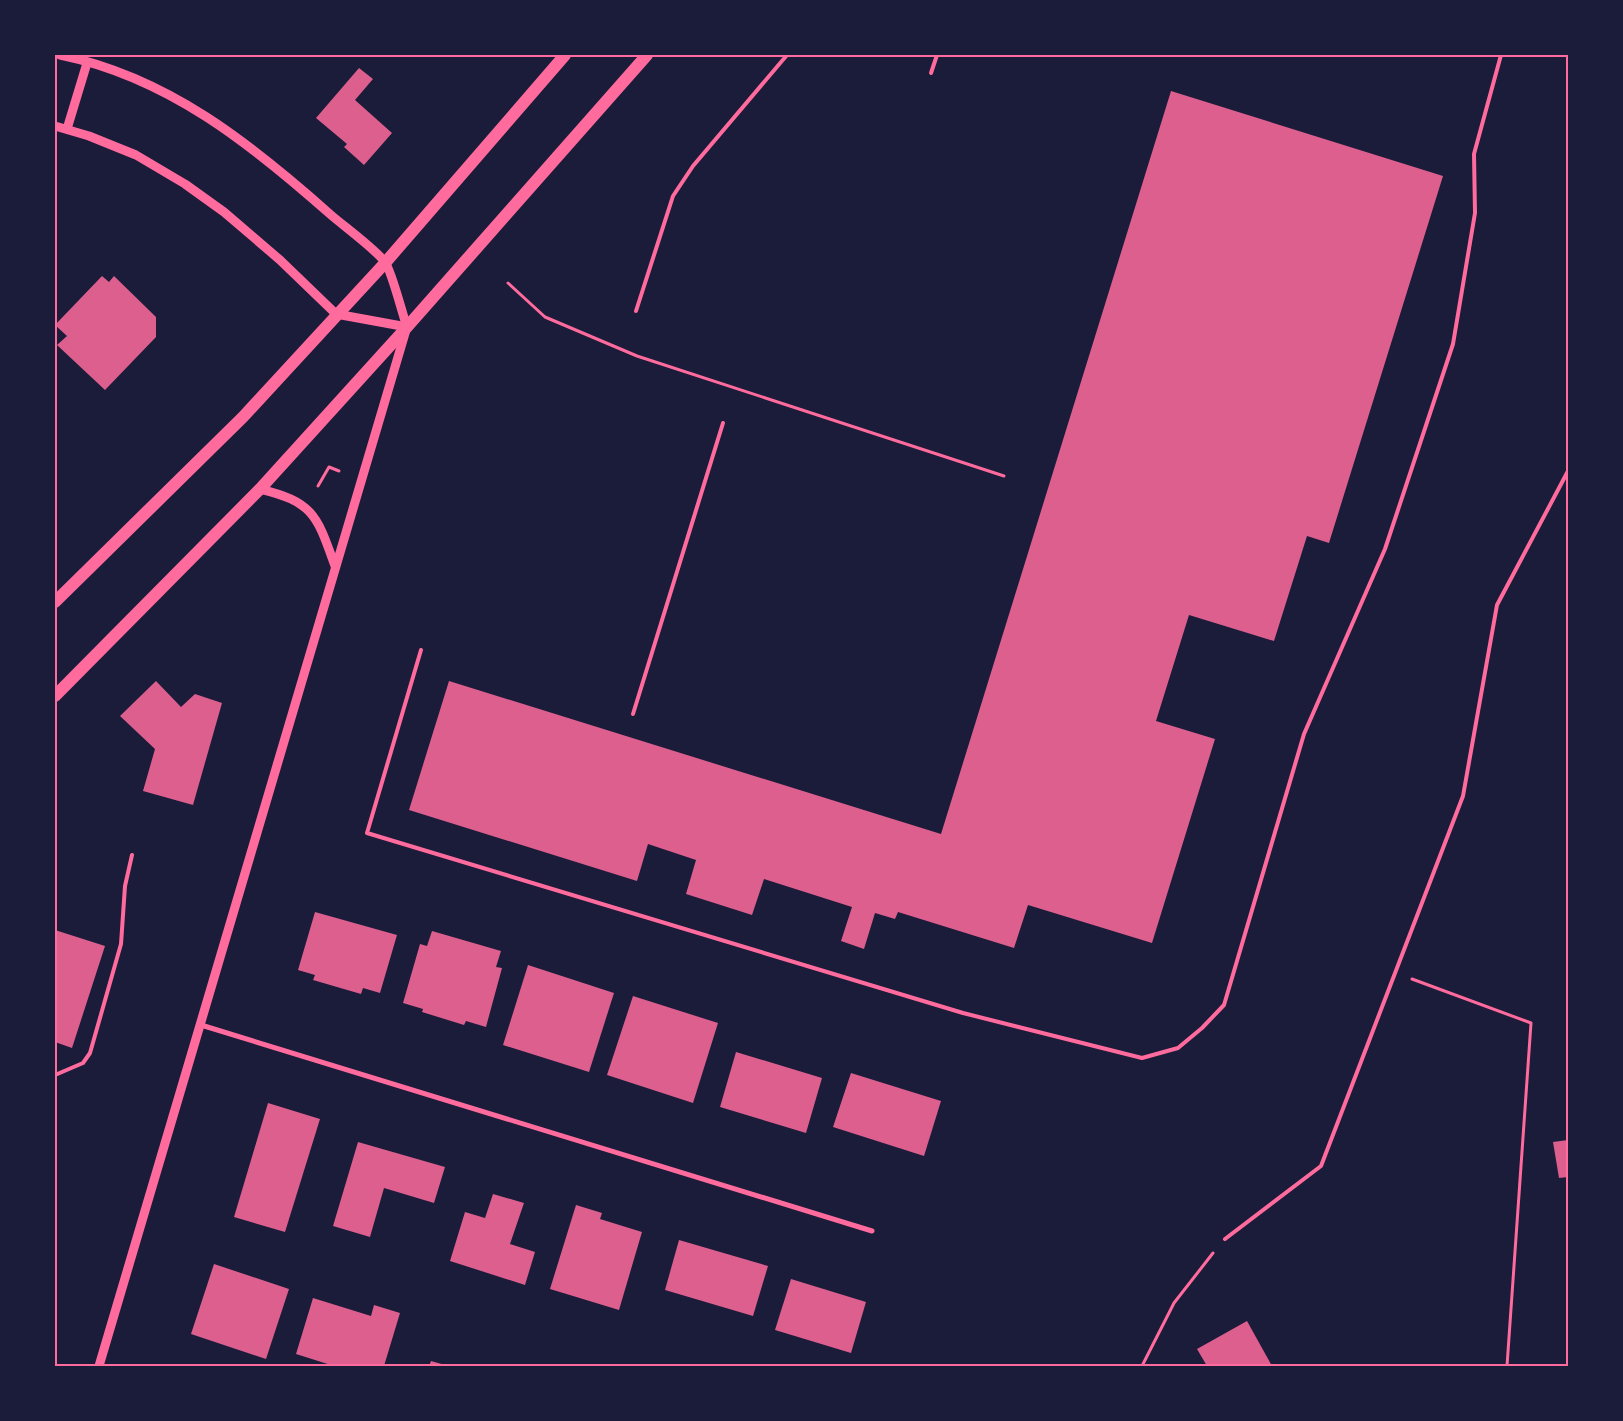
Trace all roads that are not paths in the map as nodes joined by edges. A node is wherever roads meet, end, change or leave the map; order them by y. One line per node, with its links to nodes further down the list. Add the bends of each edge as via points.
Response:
1 (60, 55): 7 (street)
2 (565, 55): 11 (main road)
3 (647, 55): 14 (main road)
4 (787, 55): 12 (lane, via 693,166 673,196)
5 (937, 55): 8 (lane)
6 (1501, 55): 20 (lane, via 1474,154 1475,213 1450,353 1385,549 1304,734 1224,1005 1178,1048 1142,1058 962,1012 367,832)
7 (87, 63): 10 (street); 11 (street, via 125,75 181,101 228,130 274,165)
8 (931, 73)
9 (55, 126): 10 (street)
10 (66, 129): 13 (street, via 136,155 185,184 273,254)
11 (385, 263): 13 (main road); 14 (street)
12 (636, 311)
13 (336, 314): 14 (street); 19 (main road, via 243,417)
14 (407, 327): 17 (main road); 18 (street)
15 (723, 423): 22 (lane)
16 (1568, 471): 27 (lane, via 1497,605 1463,796 1321,1166)
17 (260, 489): 18 (street, via 284,495 304,505 320,524); 21 (main road)
18 (335, 566): 24 (street)
19 (55, 602)
20 (421, 650)
21 (55, 696)
22 (633, 714)
23 (132, 855): 25 (lane, via 124,886 121,944 90,1053 83,1063)
24 (201, 1025): 26 (street); 28 (street)
25 (55, 1075)
26 (872, 1231)
27 (1225, 1239)
28 (99, 1366)

